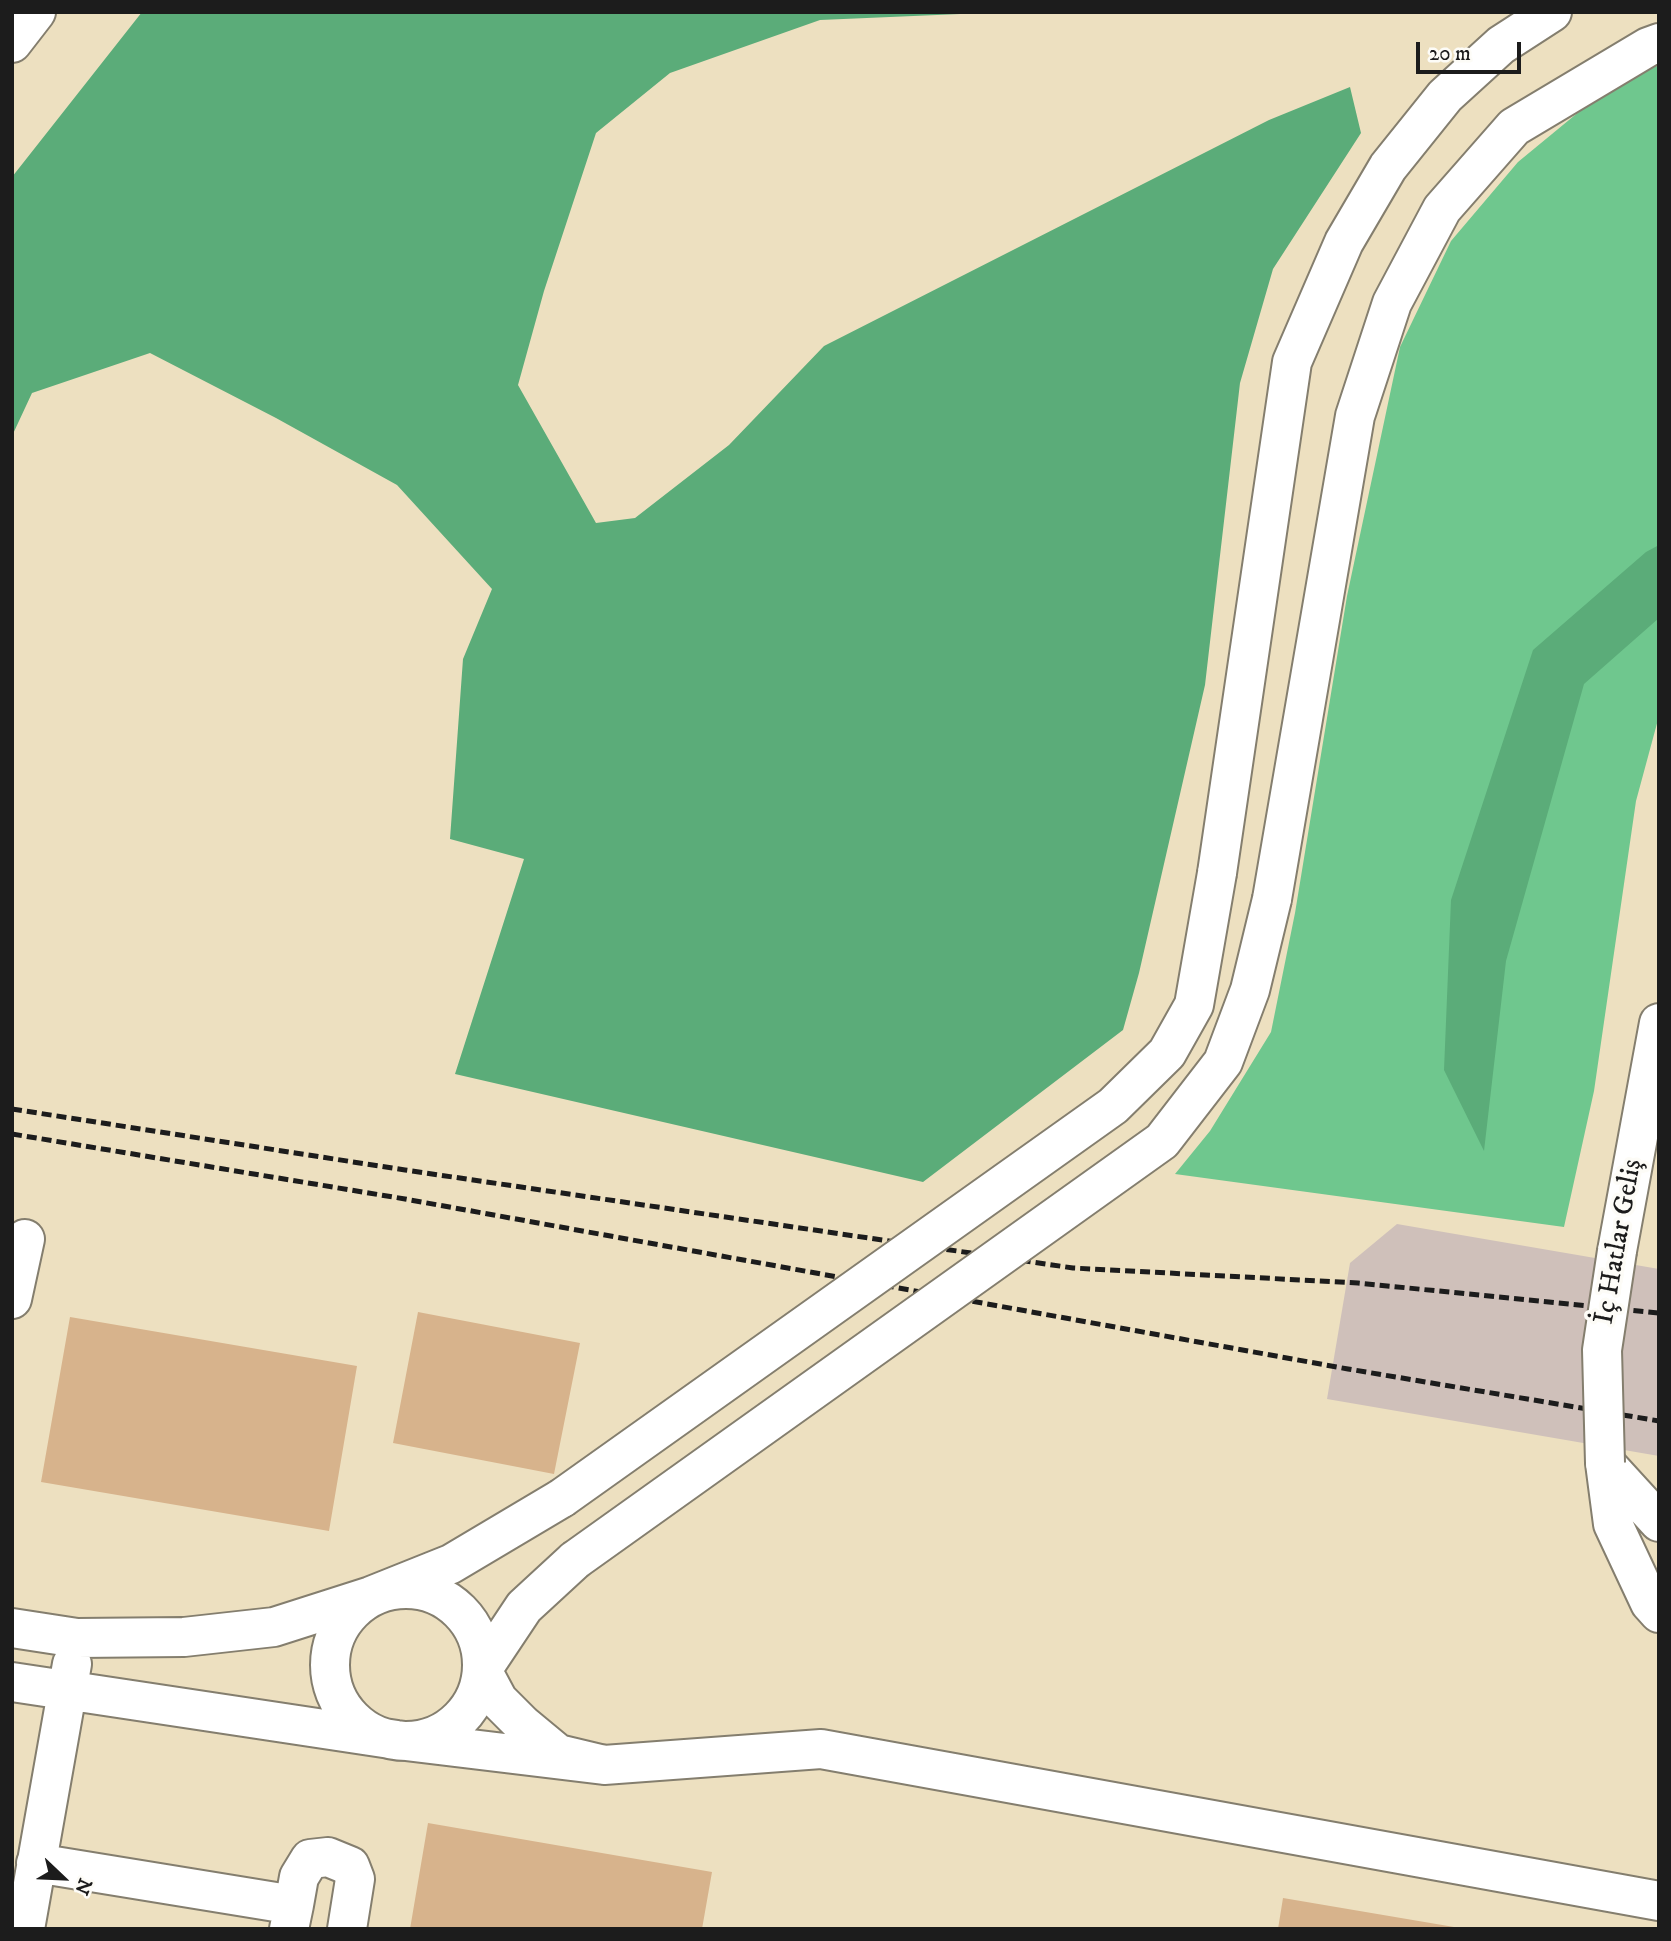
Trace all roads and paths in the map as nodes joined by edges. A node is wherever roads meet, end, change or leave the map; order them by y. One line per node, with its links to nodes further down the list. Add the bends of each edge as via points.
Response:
1 (36, 12): 3 (street)
2 (1552, 12): 11 (street, bridge, via 1501,45 1445,96 1388,167 1344,242 1292,362 1194,1005 1167,1053 1114,1106 562,1498 451,1564)
3 (12, 43)
4 (1659, 43): 15 (street, bridge, via 1514,127 1442,209 1392,303 1355,416 1272,899 1250,990 1223,1062 1162,1141 575,1560 524,1607)
5 (1659, 1023): 8 (street, İç Hatlar Geliş, bridge, via 1602,1350)
6 (25, 1239): 7 (street)
7 (12, 1299)
8 (1605, 1463): 9 (street); 10 (street, İç Hatlar Geliş, via 1627,1515); 12 (street, via 1613,1524 1650,1604)
9 (1659, 1522)
10 (1659, 1563)
11 (371, 1596): 14 (street, via 274,1628 184,1637); 15 (street, via 393,1589 438,1595 472,1626); 18 (street, via 352,1611 338,1631 330,1654 331,1678 339,1701 354,1721 374,1734)
12 (1659, 1613)
13 (12, 1628): 14 (street)
14 (77, 1639): 17 (street)
15 (482, 1670): 18 (street, via 464,1714 445,1730 421,1739); 19 (street, via 498,1700 558,1754)
16 (12, 1682): 17 (street)
17 (66, 1690): 18 (street); 20 (street)
18 (397, 1740): 19 (street)
19 (604, 1765): 21 (street, via 821,1749)
20 (36, 1863): 22 (street); 23 (street)
21 (1659, 1901)
22 (291, 1917): 24 (street, via 299,1877 310,1859 328,1857 350,1866 355,1879)
23 (25, 1929)
24 (346, 1929)

